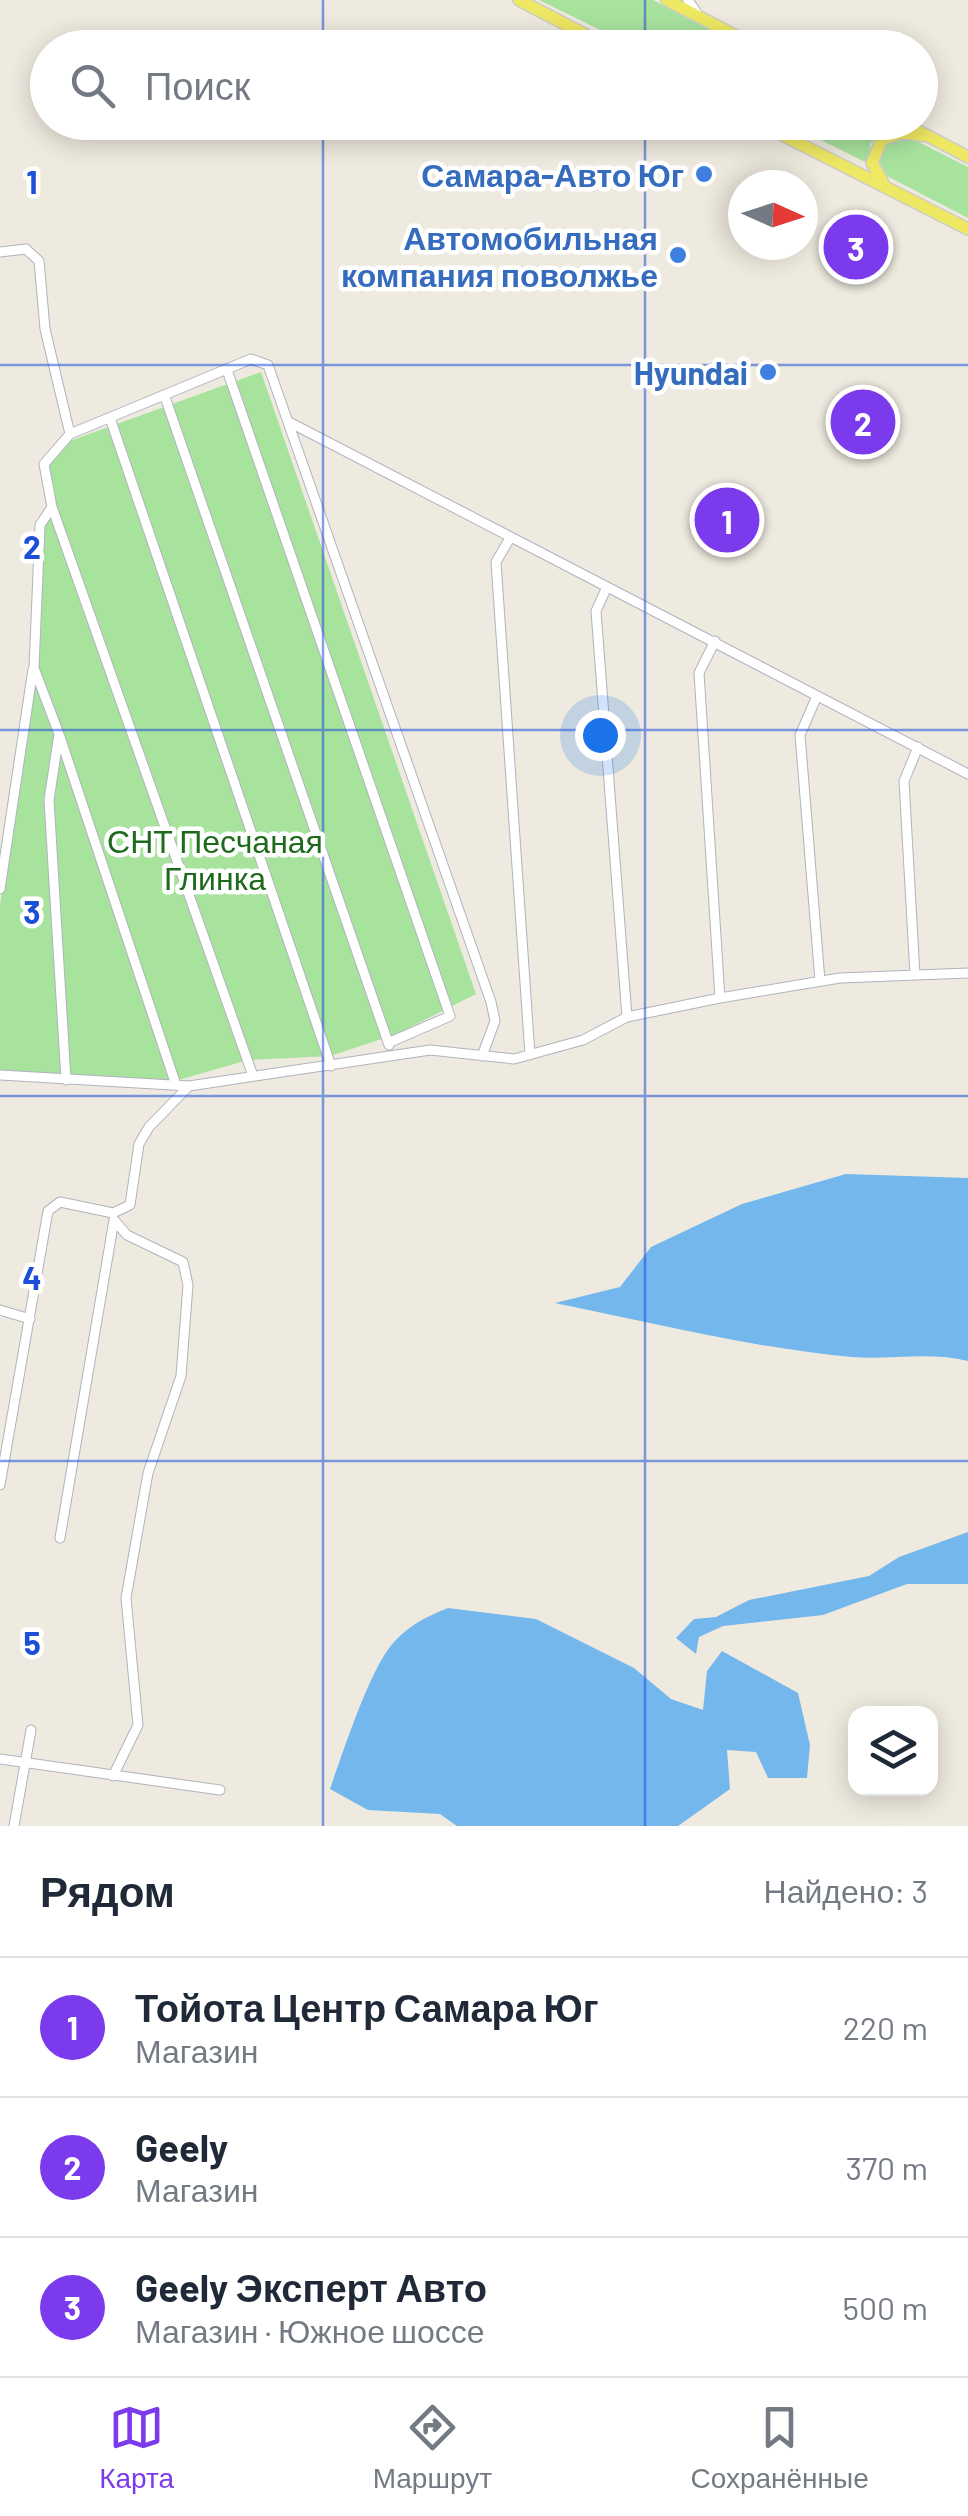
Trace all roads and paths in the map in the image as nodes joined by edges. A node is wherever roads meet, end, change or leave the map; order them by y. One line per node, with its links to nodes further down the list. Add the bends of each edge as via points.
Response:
1 (518, 0): 5 (main road)
2 (667, 0): 4 (main road)
3 (688, 0): 4 (street)
4 (699, 16): 6 (main road)
5 (576, 30)
6 (725, 30)
7 (792, 140): 11 (main road)
8 (883, 140): 11 (main road, via 876,146 875,173)
9 (936, 140): 10 (main road)
10 (968, 157)
11 (889, 189): 12 (main road)
12 (968, 230)
13 (0, 252): 18 (street, via 26,249 39,261 46,329)
14 (227, 370): 15 (street); 17 (street, via 251,359 268,365); 34 (street, via 450,1016)
15 (165, 397): 16 (street); 34 (street)
16 (110, 418): 18 (street); 38 (street)
17 (289, 422): 20 (street); 35 (street, via 494,1012)
18 (70, 434): 19 (street, via 44,464)
19 (52, 507): 23 (street, via 40,525); 40 (street)
20 (510, 538): 21 (street); 36 (street, via 496,562)
21 (606, 589): 22 (street); 33 (street, via 596,611)
22 (715, 641): 24 (street); 32 (street, via 699,673)
23 (34, 668): 25 (street); 28 (street)
24 (817, 696): 26 (street); 31 (street, via 800,736)
25 (59, 734): 41 (street, via 49,800); 42 (street)
26 (918, 747): 27 (street); 30 (street, via 904,781)
27 (968, 774)
28 (0, 889)
29 (968, 973): 30 (street)
30 (916, 974): 31 (street)
31 (820, 981): 32 (street)
32 (720, 998): 33 (street)
33 (627, 1017): 36 (street)
34 (388, 1043): 37 (street)
35 (482, 1056): 36 (street); 37 (street, via 447,1049)
36 (530, 1056)
37 (393, 1057): 38 (street)
38 (331, 1066): 40 (street)
39 (0, 1075): 41 (street)
40 (253, 1076): 43 (street)
41 (66, 1080): 42 (street)
42 (176, 1085): 43 (street)
43 (190, 1086): 44 (street, via 149,1128 136,1158 134,1198)
44 (114, 1216): 46 (street, via 67,1202 48,1211); 48 (street); 52 (street, via 127,1235 182,1262 188,1285 181,1376 148,1473 126,1598 138,1726)
45 (0, 1310): 46 (street)
46 (30, 1319): 47 (street)
47 (0, 1485)
48 (60, 1538)
49 (31, 1730): 51 (street)
50 (0, 1759): 51 (street)
51 (25, 1764): 52 (street); 54 (street)
52 (113, 1776): 53 (street)
53 (220, 1790)
54 (14, 1826)

